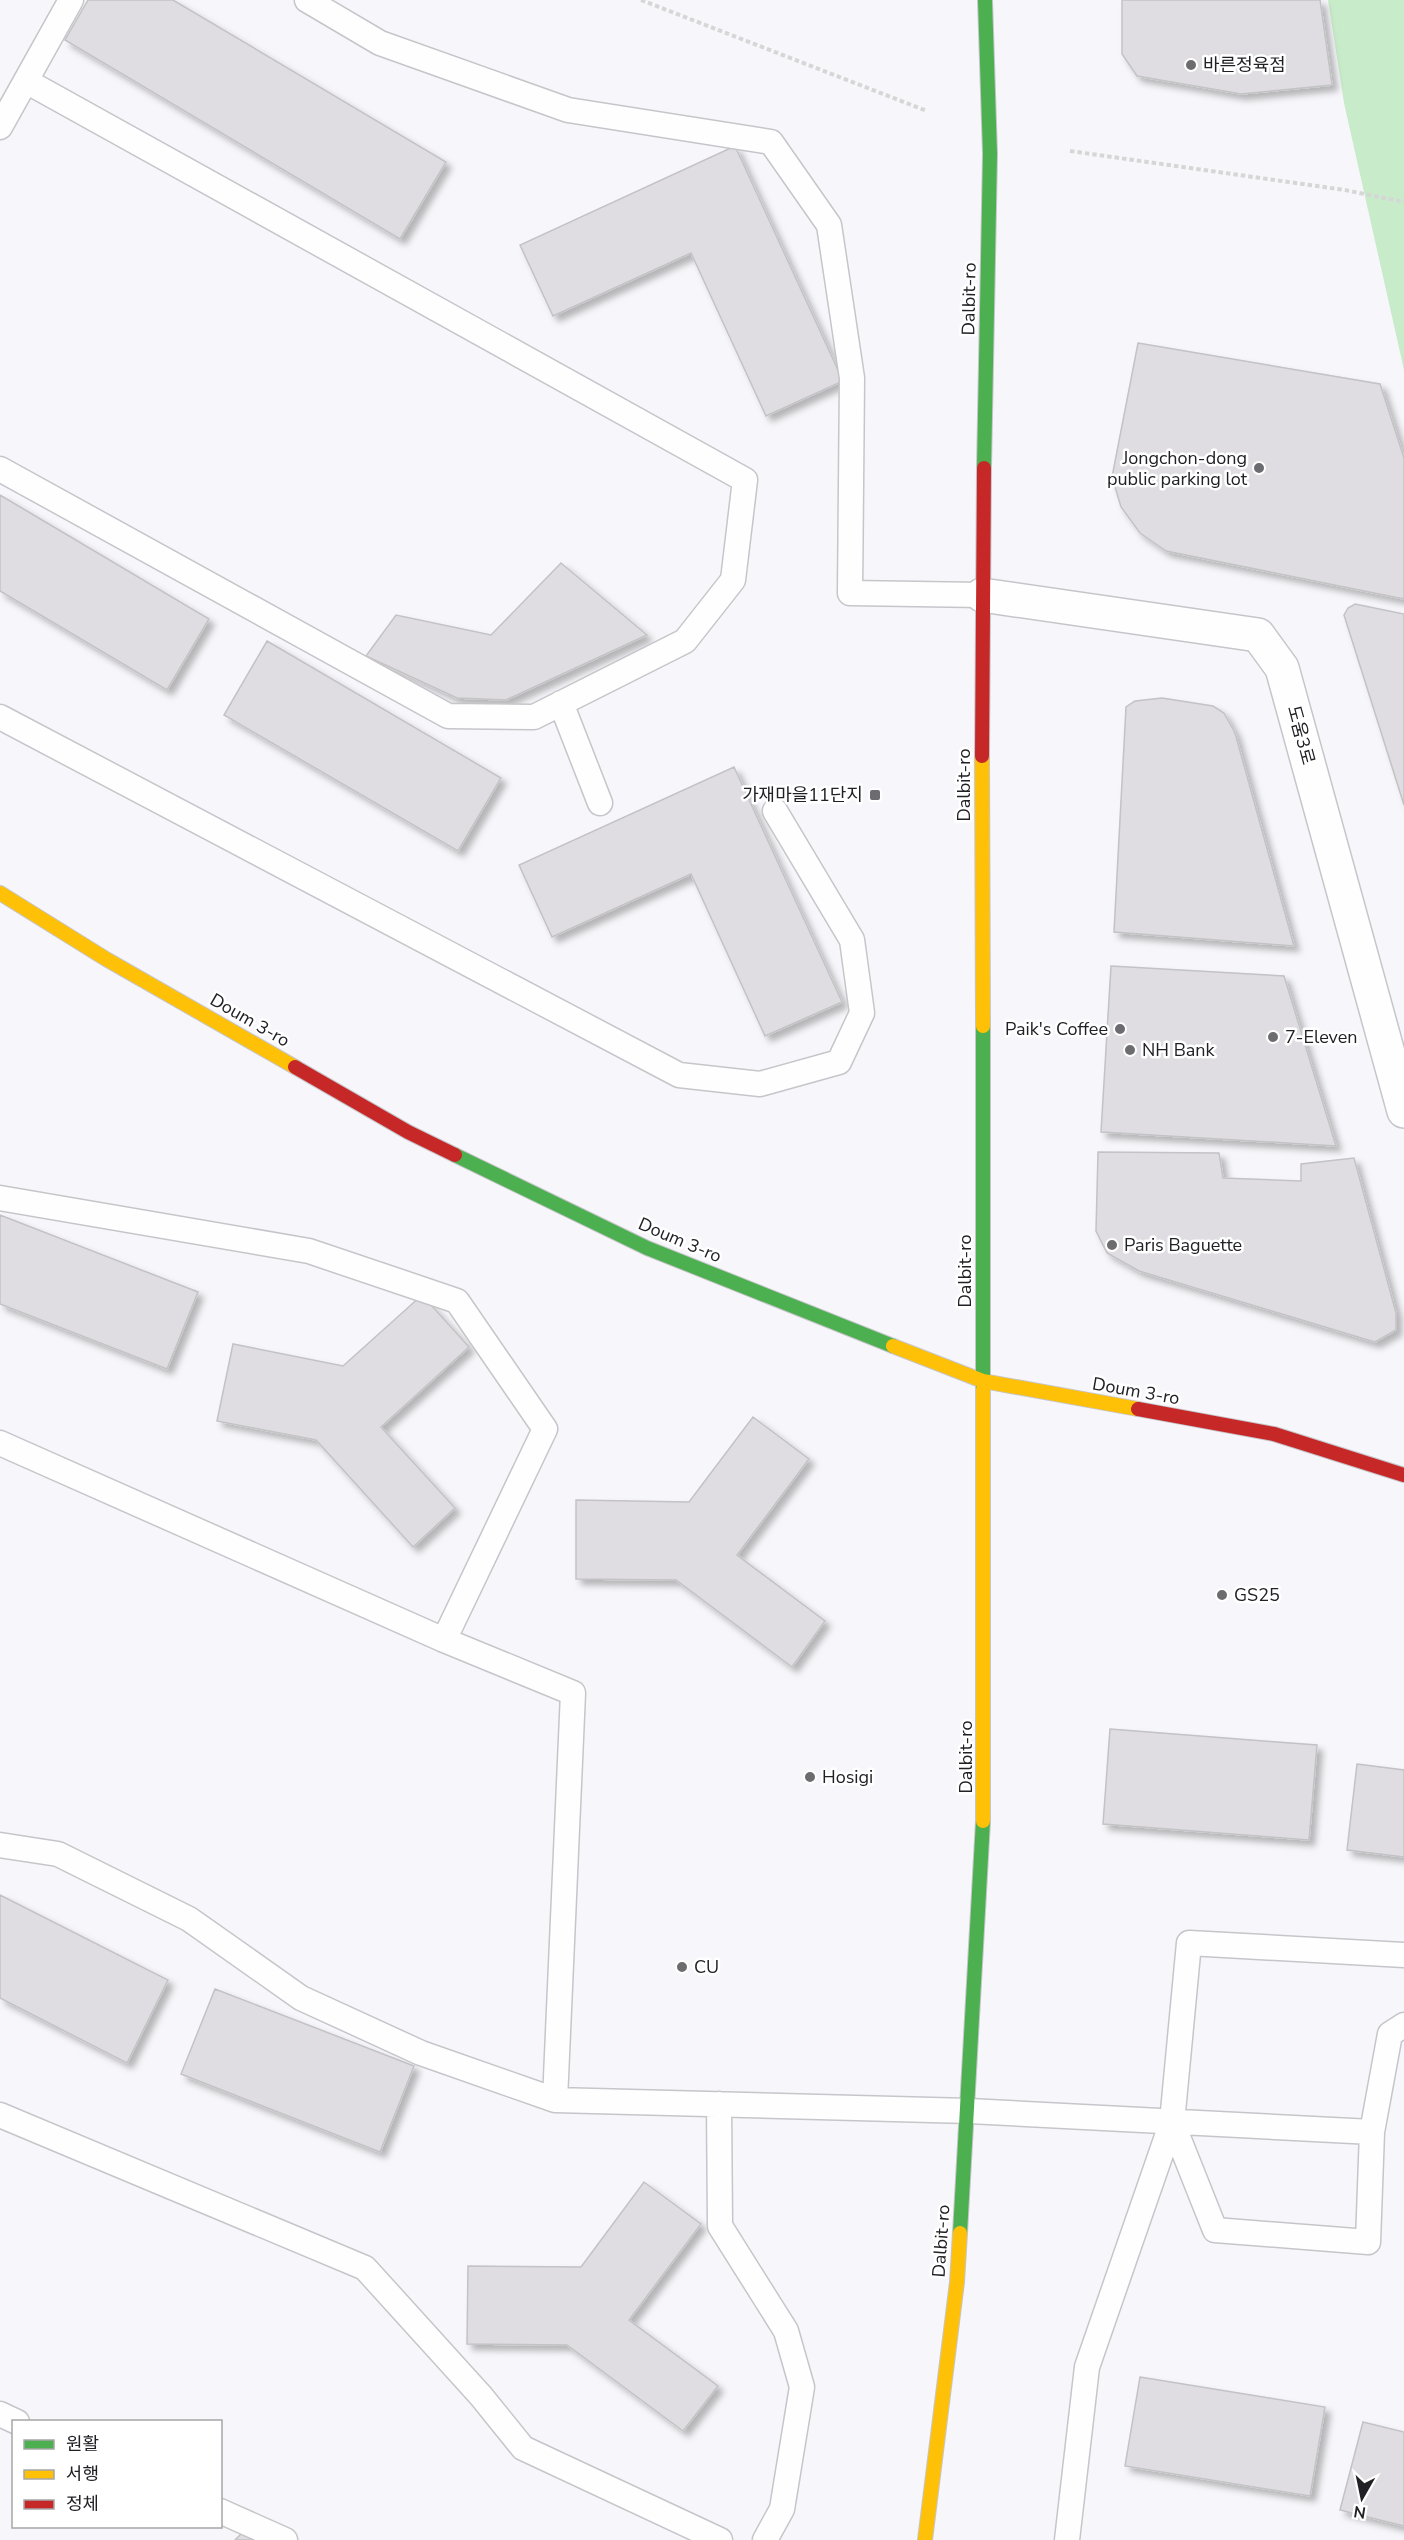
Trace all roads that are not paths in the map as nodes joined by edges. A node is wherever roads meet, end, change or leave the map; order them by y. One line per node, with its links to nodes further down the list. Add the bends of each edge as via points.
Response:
1 (71, 0): 4 (lane)
2 (307, 0): 7 (lane, via 380,43 568,110 771,142 829,225 852,378 850,593)
3 (985, 0): 7 (street, Dalbit-ro, via 990,154)
4 (26, 81): 5 (lane); 8 (lane, via 746,480 733,580 685,641)
5 (0, 127)
6 (0, 469): 8 (lane, via 448,716 534,717)
7 (982, 596): 13 (street, 도움3로, via 1258,635 1282,668); 15 (street, Dalbit-ro)
8 (561, 703): 10 (lane)
9 (0, 717): 11 (lane, via 679,1075 760,1084 839,1062 862,1013 852,940)
10 (600, 803)
11 (775, 810)
12 (0, 892): 15 (street, Doum 3-ro, via 106,958 408,1132 647,1248)
13 (1404, 1111)
14 (0, 1198): 18 (lane, via 309,1251 457,1301 545,1429)
15 (983, 1381): 17 (street, Doum 3-ro, via 1274,1434); 24 (street, Dalbit-ro, via 984,1798)
16 (0, 1443): 18 (lane)
17 (1404, 1475)
18 (444, 1640): 22 (lane, via 573,1693)
19 (0, 1845): 22 (lane, via 58,1854 189,1919 301,1998 421,2053)
20 (1404, 1955): 26 (lane, via 1189,1943)
21 (1404, 2025): 27 (lane, via 1390,2034)
22 (555, 2100): 23 (lane)
23 (719, 2104): 24 (lane); 33 (lane, via 720,2226 786,2331 802,2387 782,2509)
24 (969, 2111): 26 (lane); 34 (street, Dalbit-ro, via 957,2282)
25 (0, 2115): 32 (lane, via 365,2268 523,2448)
26 (1172, 2122): 27 (lane); 27 (lane, via 1215,2230 1368,2242); 35 (lane, via 1087,2367)
27 (1372, 2132)
28 (0, 2414): 29 (lane)
29 (15, 2420)
30 (222, 2512): 31 (lane)
31 (285, 2540)
32 (720, 2540)
33 (765, 2540)
34 (925, 2540)
35 (1067, 2540)

